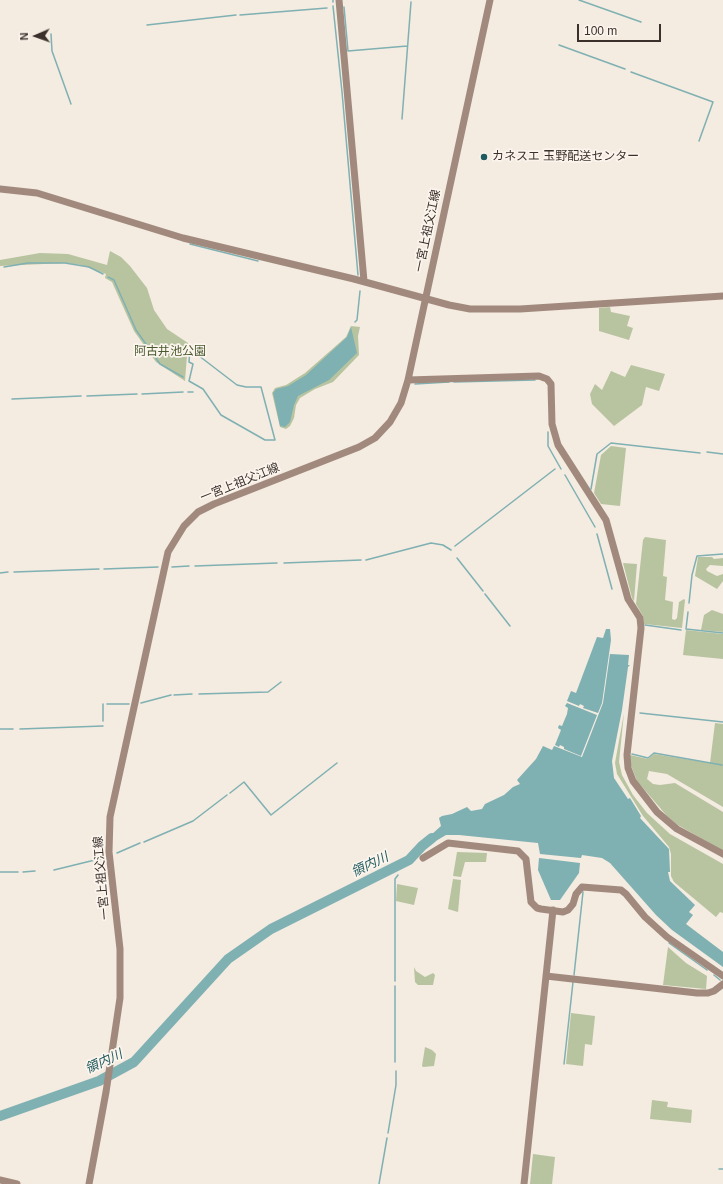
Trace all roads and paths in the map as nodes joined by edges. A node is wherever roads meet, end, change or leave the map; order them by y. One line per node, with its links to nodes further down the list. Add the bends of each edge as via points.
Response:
1 (339, 0): 4 (street)
2 (490, 0): 6 (street, 一宮上祖父江線)
3 (0, 189): 4 (street, via 37,194 183,238)
4 (364, 281): 6 (street)
5 (723, 296): 6 (street, via 520,309 470,309)
6 (425, 298): 7 (street, 一宮上祖父江線)
7 (408, 380): 8 (street, via 532,376 544,377 551,384 552,424 558,445 606,520 628,599 640,618 627,755 628,768 633,780 657,812 677,829); 16 (street, 一宮上祖父江線, via 401,403 390,422 375,438 359,447 198,512 184,526 168,552 110,817 109,852 121,973 118,1022)
8 (723, 854)
9 (423, 858): 10 (street, via 448,843 518,851 526,859 531,902 537,908)
10 (553, 910): 11 (street); 12 (street, via 563,912 571,908 576,894 582,887 621,890 645,918 667,937)
11 (546, 976): 13 (street, via 697,993 714,991); 17 (street)
12 (723, 976)
13 (723, 984)
14 (0, 1180): 15 (street)
15 (17, 1184)
16 (89, 1184)
17 (524, 1184)

